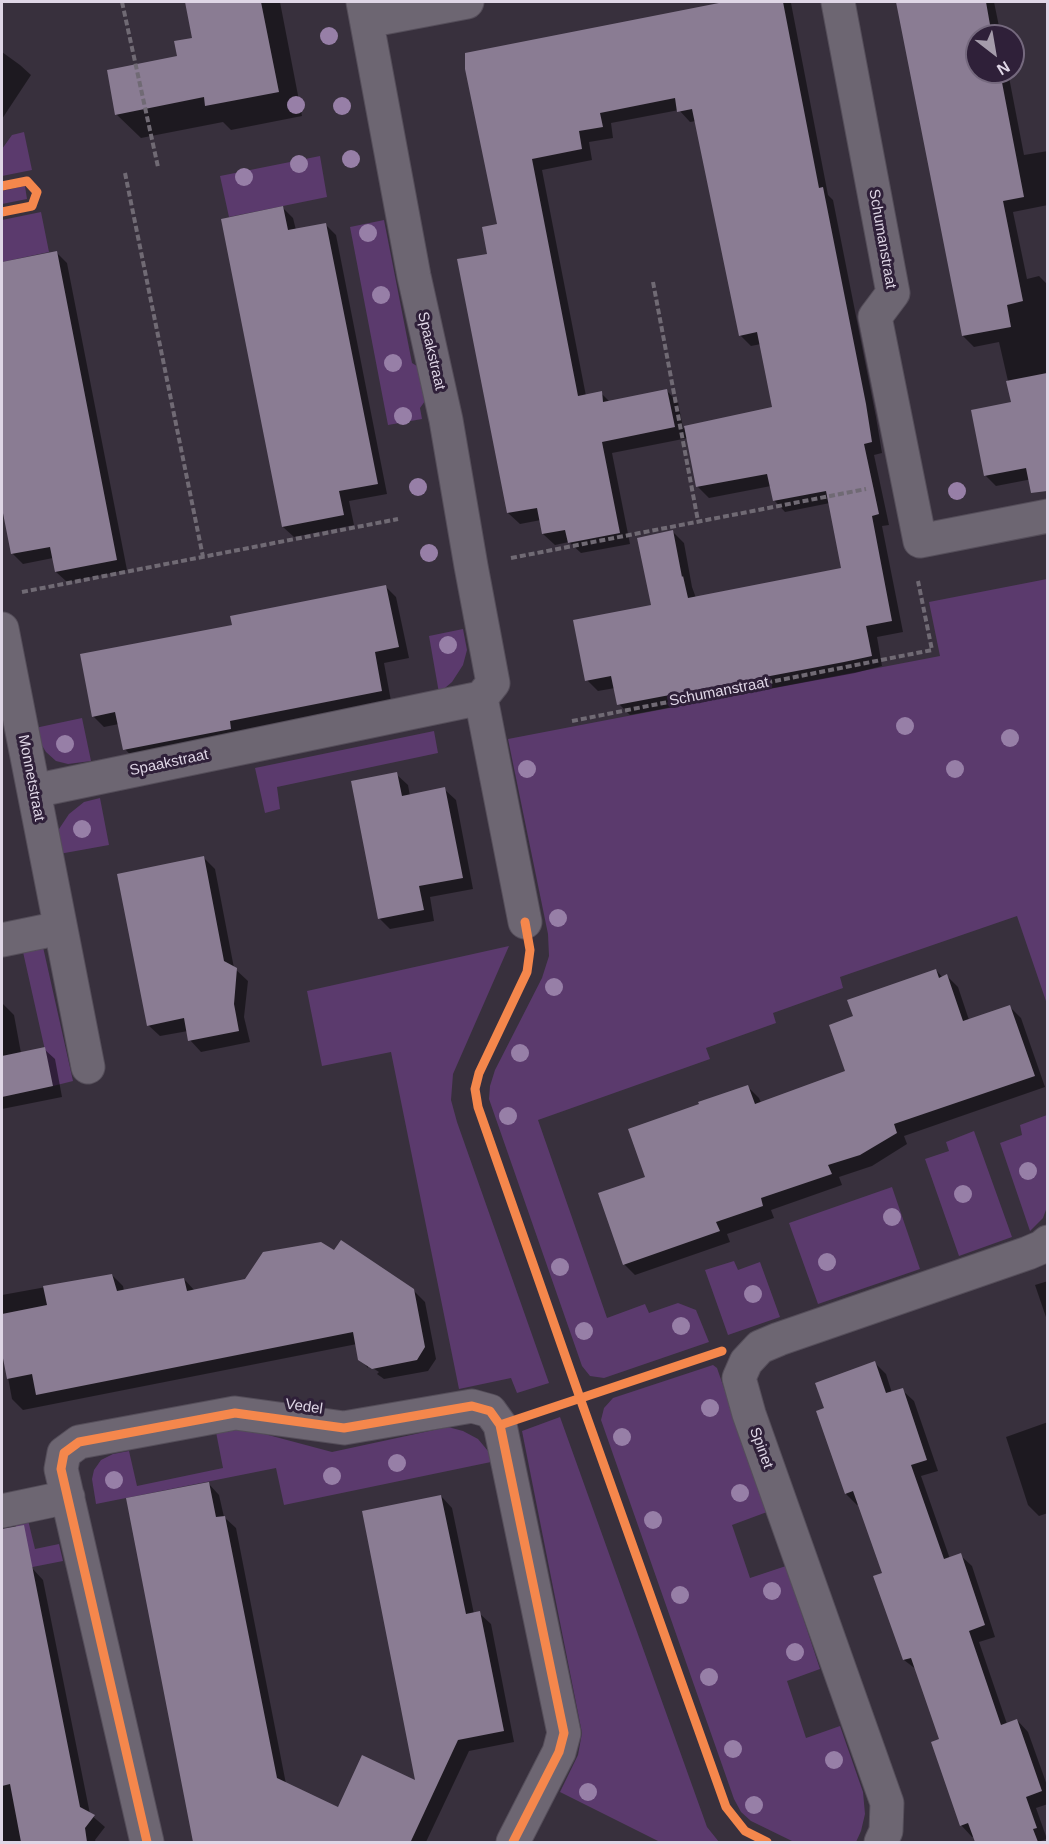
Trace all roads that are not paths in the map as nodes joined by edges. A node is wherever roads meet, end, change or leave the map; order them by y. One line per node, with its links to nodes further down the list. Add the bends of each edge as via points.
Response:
1 (467, 2): 3 (street)
2 (838, 2): 4 (street, Schumanstraat, via 893,293 875,317 920,541)
3 (365, 11): 6 (street, Spaakstraat, via 493,682)
4 (1047, 516)
5 (2, 628): 7 (street, Monnetstraat)
6 (481, 698): 7 (street, Spaakstraat); 8 (street)
7 (34, 791): 9 (street, Monnetstraat)
8 (525, 922)
9 (60, 928): 10 (street); 11 (street, Monnetstraat)
10 (2, 940)
11 (87, 1067)
12 (1047, 1242): 17 (street, Spinet, via 1028,1253 760,1347 746,1362 739,1378 887,1803 886,1831)
13 (68, 1497): 14 (street); 15 (street, Vedel); 16 (street, Vedel, via 61,1469 64,1453 79,1442 235,1413 344,1428 472,1406 490,1411 500,1425 564,1732 559,1752)
14 (2, 1511)
15 (147, 1842)
16 (513, 1842)
17 (881, 1842)

